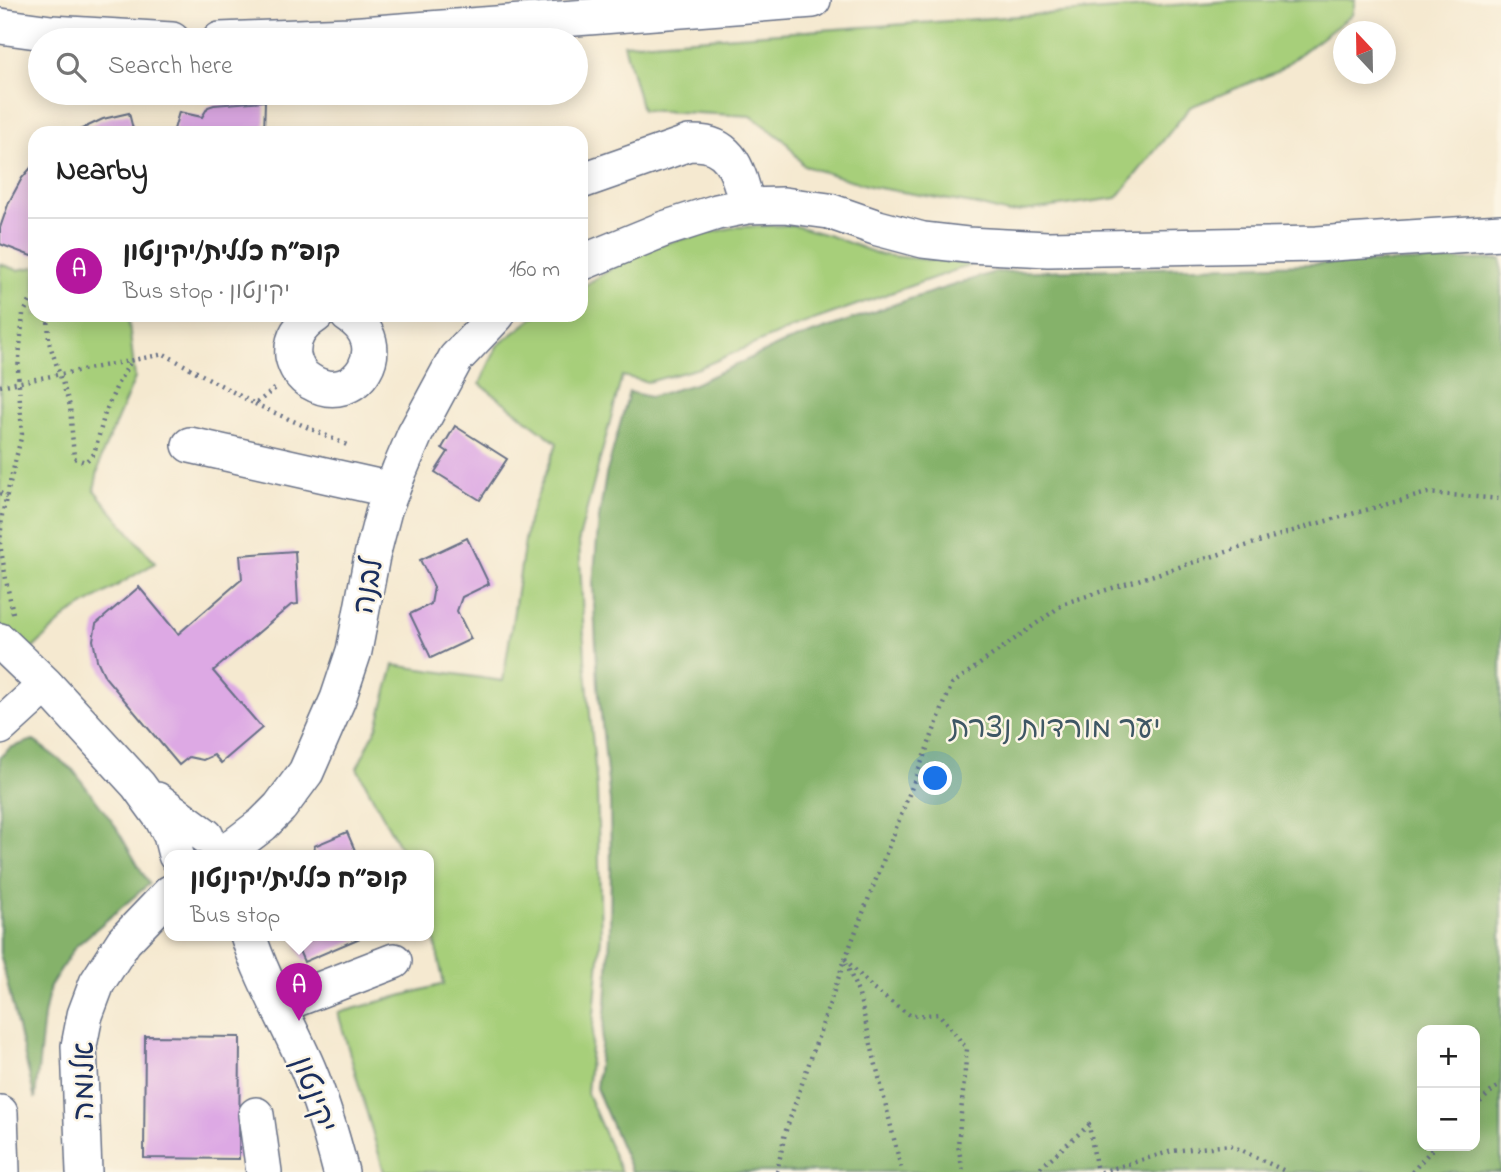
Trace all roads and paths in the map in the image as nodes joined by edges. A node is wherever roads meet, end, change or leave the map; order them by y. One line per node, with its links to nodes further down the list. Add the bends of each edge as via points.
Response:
1 (6, 0): 3 (street)
2 (814, 0): 5 (street)
3 (0, 23): 4 (street)
4 (28, 28)
5 (442, 28)
6 (588, 179): 7 (street, via 689,143 708,144 721,151 740,175)
7 (747, 206): 8 (street, via 829,211 923,240 1048,249 1317,244); 9 (street, via 664,229)
8 (1501, 232)
9 (588, 260)
10 (28, 305): 18 (path, via 23,314)
11 (48, 322): 17 (path, via 49,342)
12 (304, 322): 16 (street, via 293,345)
13 (363, 322): 16 (street, via 370,351 368,363 353,383 329,389 306,380)
14 (490, 322): 23 (street, לבנה, via 456,358 415,434)
15 (131, 360): 17 (path); 17 (path, via 105,413 94,454 85,462 74,458 70,406); 20 (path, via 164,354)
16 (298, 370): 20 (path)
17 (61, 374): 18 (path)
18 (19, 382): 19 (path); 25 (path, via 22,434)
19 (0, 386)
20 (255, 404): 22 (path)
21 (190, 444): 23 (street)
22 (352, 447)
23 (392, 490): 31 (street, לבנה, via 372,556 354,651 306,772 262,824)
24 (0, 493): 25 (path)
25 (7, 497): 27 (path, via 0,544 15,619)
26 (1501, 499): 36 (path, via 1427,493 1065,603 952,684)
27 (8, 648): 28 (street)
28 (46, 685): 29 (street); 30 (street)
29 (0, 727)
30 (138, 785): 31 (street); 32 (street, via 162,818)
31 (222, 847): 33 (street, לבנה, via 197,837)
32 (175, 850)
33 (179, 850)
34 (164, 899): 45 (street, אלומה, via 124,941 97,983 85,1015 79,1046)
35 (249, 941): 38 (street, יקינטון)
36 (845, 959): 48 (path, via 785,1133); 49 (path, via 859,995); 50 (path, via 873,989 911,1016 939,1014 967,1049 958,1145)
37 (394, 961): 38 (street)
38 (278, 1006): 47 (street, יקינטון, via 308,1069)
39 (1501, 1085): 40 (path)
40 (1480, 1102)
41 (0, 1113): 44 (street)
42 (256, 1115): 46 (street)
43 (1431, 1151): 54 (path)
44 (2, 1172)
45 (84, 1172)
46 (264, 1172)
47 (341, 1172)
48 (777, 1172)
49 (902, 1172)
50 (962, 1172)
51 (1035, 1172): 52 (path, via 1089,1125)
52 (1099, 1172): 53 (path, via 1172,1151 1230,1145)
53 (1287, 1172)
54 (1412, 1172)

